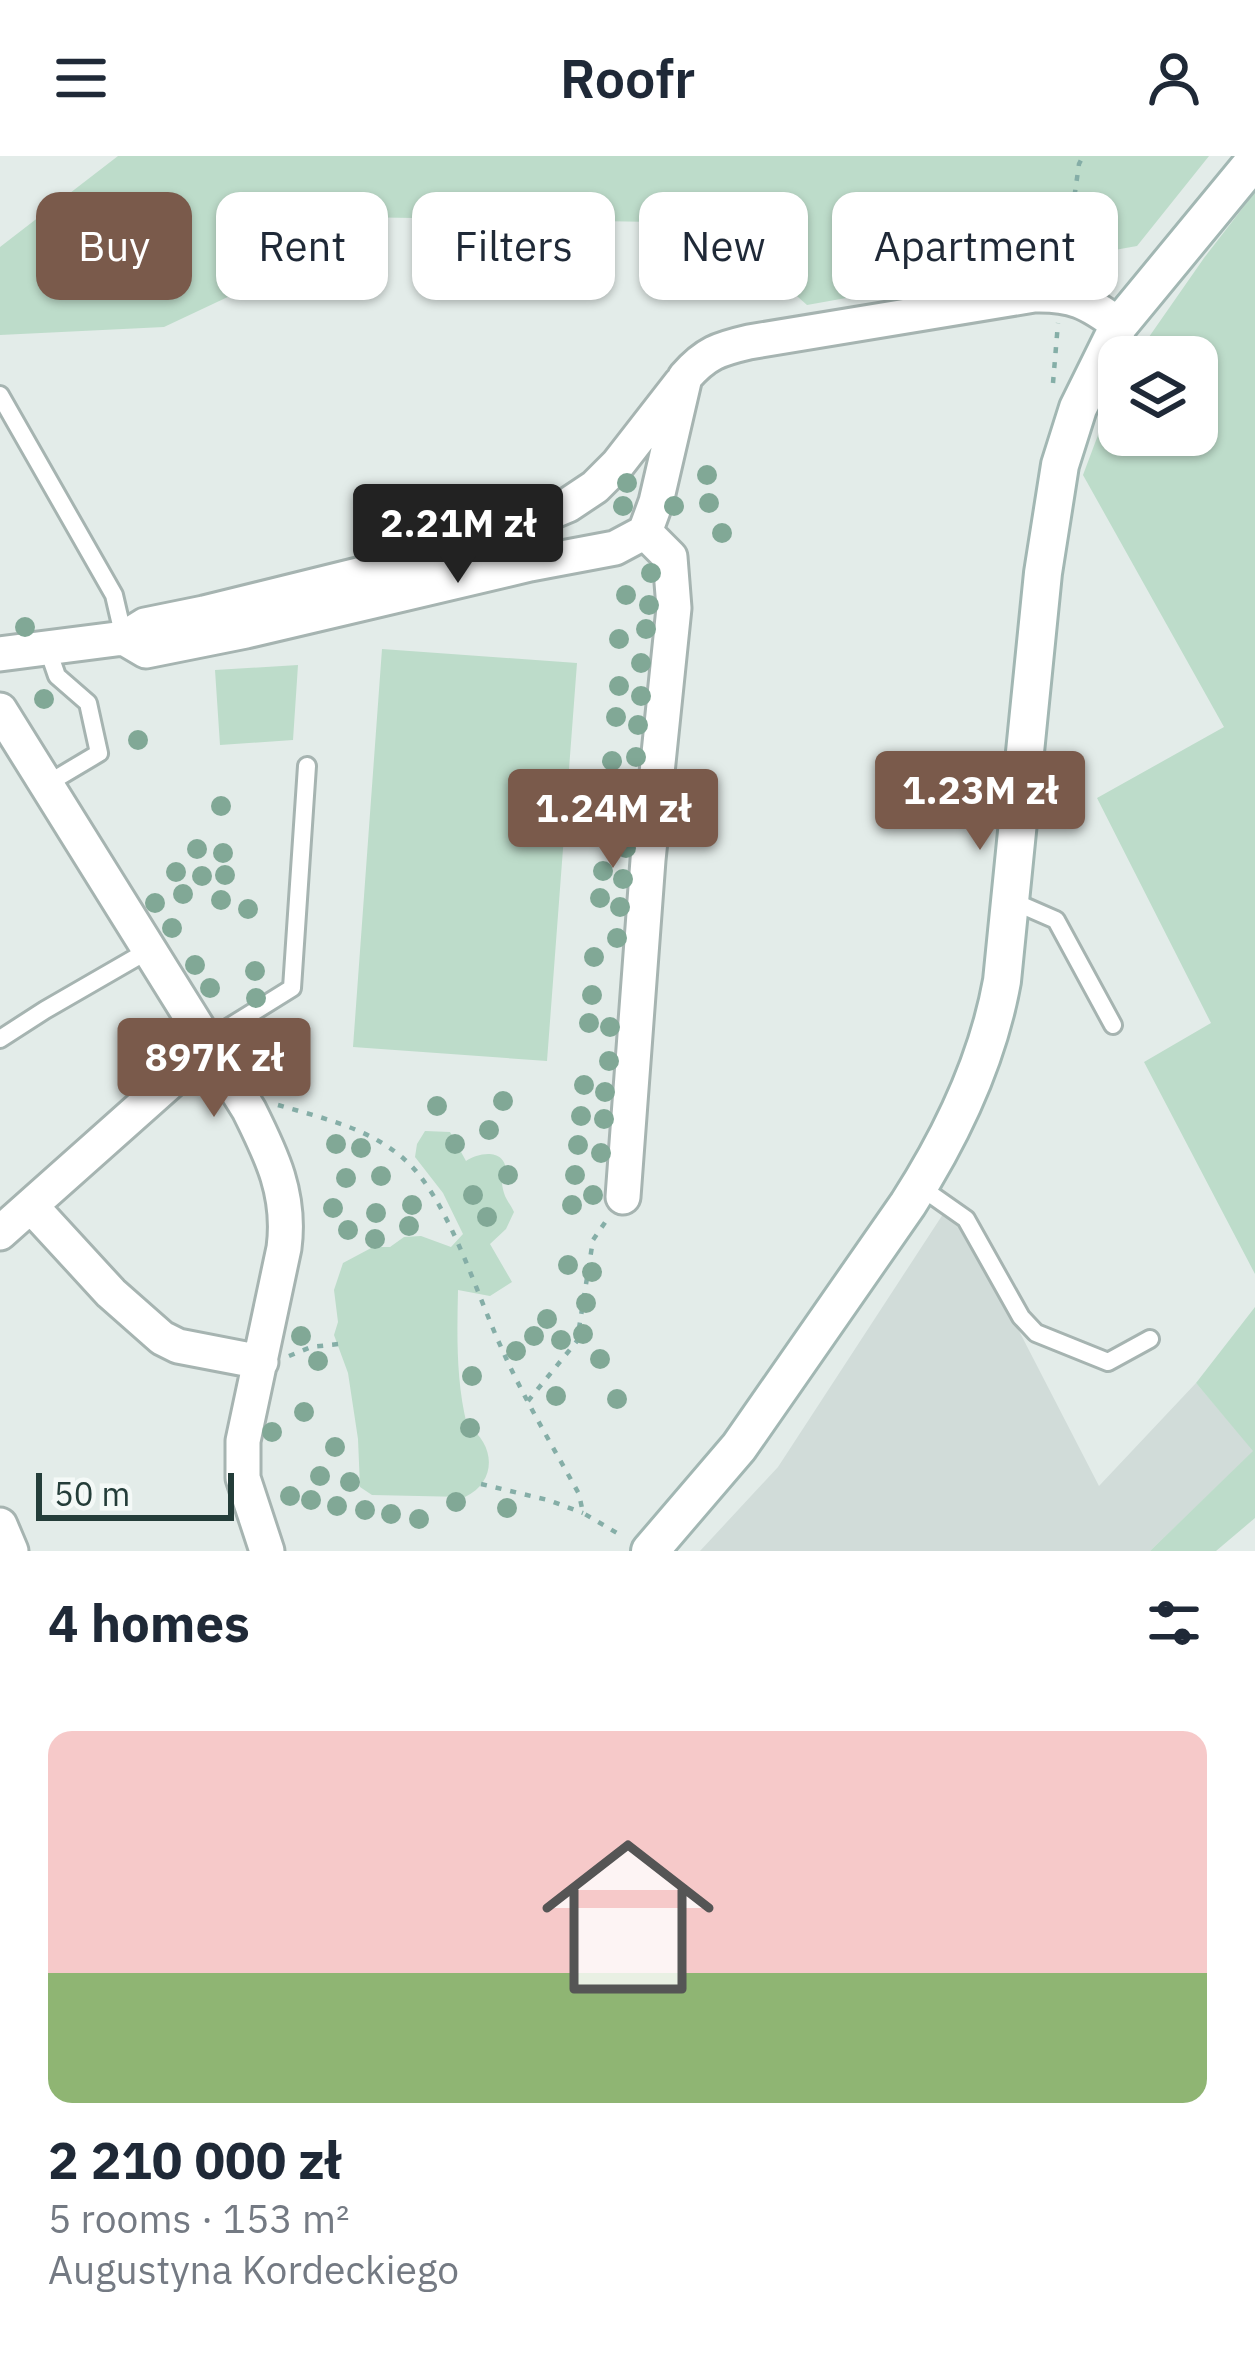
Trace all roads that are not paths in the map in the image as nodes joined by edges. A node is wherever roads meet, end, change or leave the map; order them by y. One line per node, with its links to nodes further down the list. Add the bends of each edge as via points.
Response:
1 (1255, 160): 2 (street)
2 (1119, 325): 3 (street, via 1061,295 1010,297 715,350); 12 (street, via 1060,465)
3 (686, 377): 5 (street); 6 (street, via 618,464 568,505 443,554 145,625)
4 (0, 395): 6 (lane, via 114,595)
5 (645, 532): 6 (street, via 615,548 246,632 146,651); 18 (street, via 670,557 674,608)
6 (124, 638): 7 (street)
7 (47, 647): 8 (street); 11 (lane, via 57,676 88,703 99,753)
8 (0, 654)
9 (0, 710): 11 (street)
10 (307, 766): 16 (lane, via 292,988)
11 (46, 784): 13 (street)
12 (1010, 900): 14 (lane, via 1056,920); 17 (street, via 997,1009 961,1109)
13 (149, 950): 15 (lane); 16 (street)
14 (1113, 1025)
15 (0, 1039)
16 (207, 1045): 19 (street); 22 (street, via 280,1178 287,1226)
17 (919, 1186): 21 (lane, via 966,1219 1036,1333 1108,1362); 24 (street, via 739,1448)
18 (623, 1197)
19 (31, 1207): 20 (street); 22 (street, via 162,1339)
20 (0, 1233)
21 (1150, 1340)
22 (260, 1362): 26 (street, via 242,1461)
23 (0, 1525): 25 (street)
24 (639, 1546)
25 (11, 1551)
26 (267, 1551)

